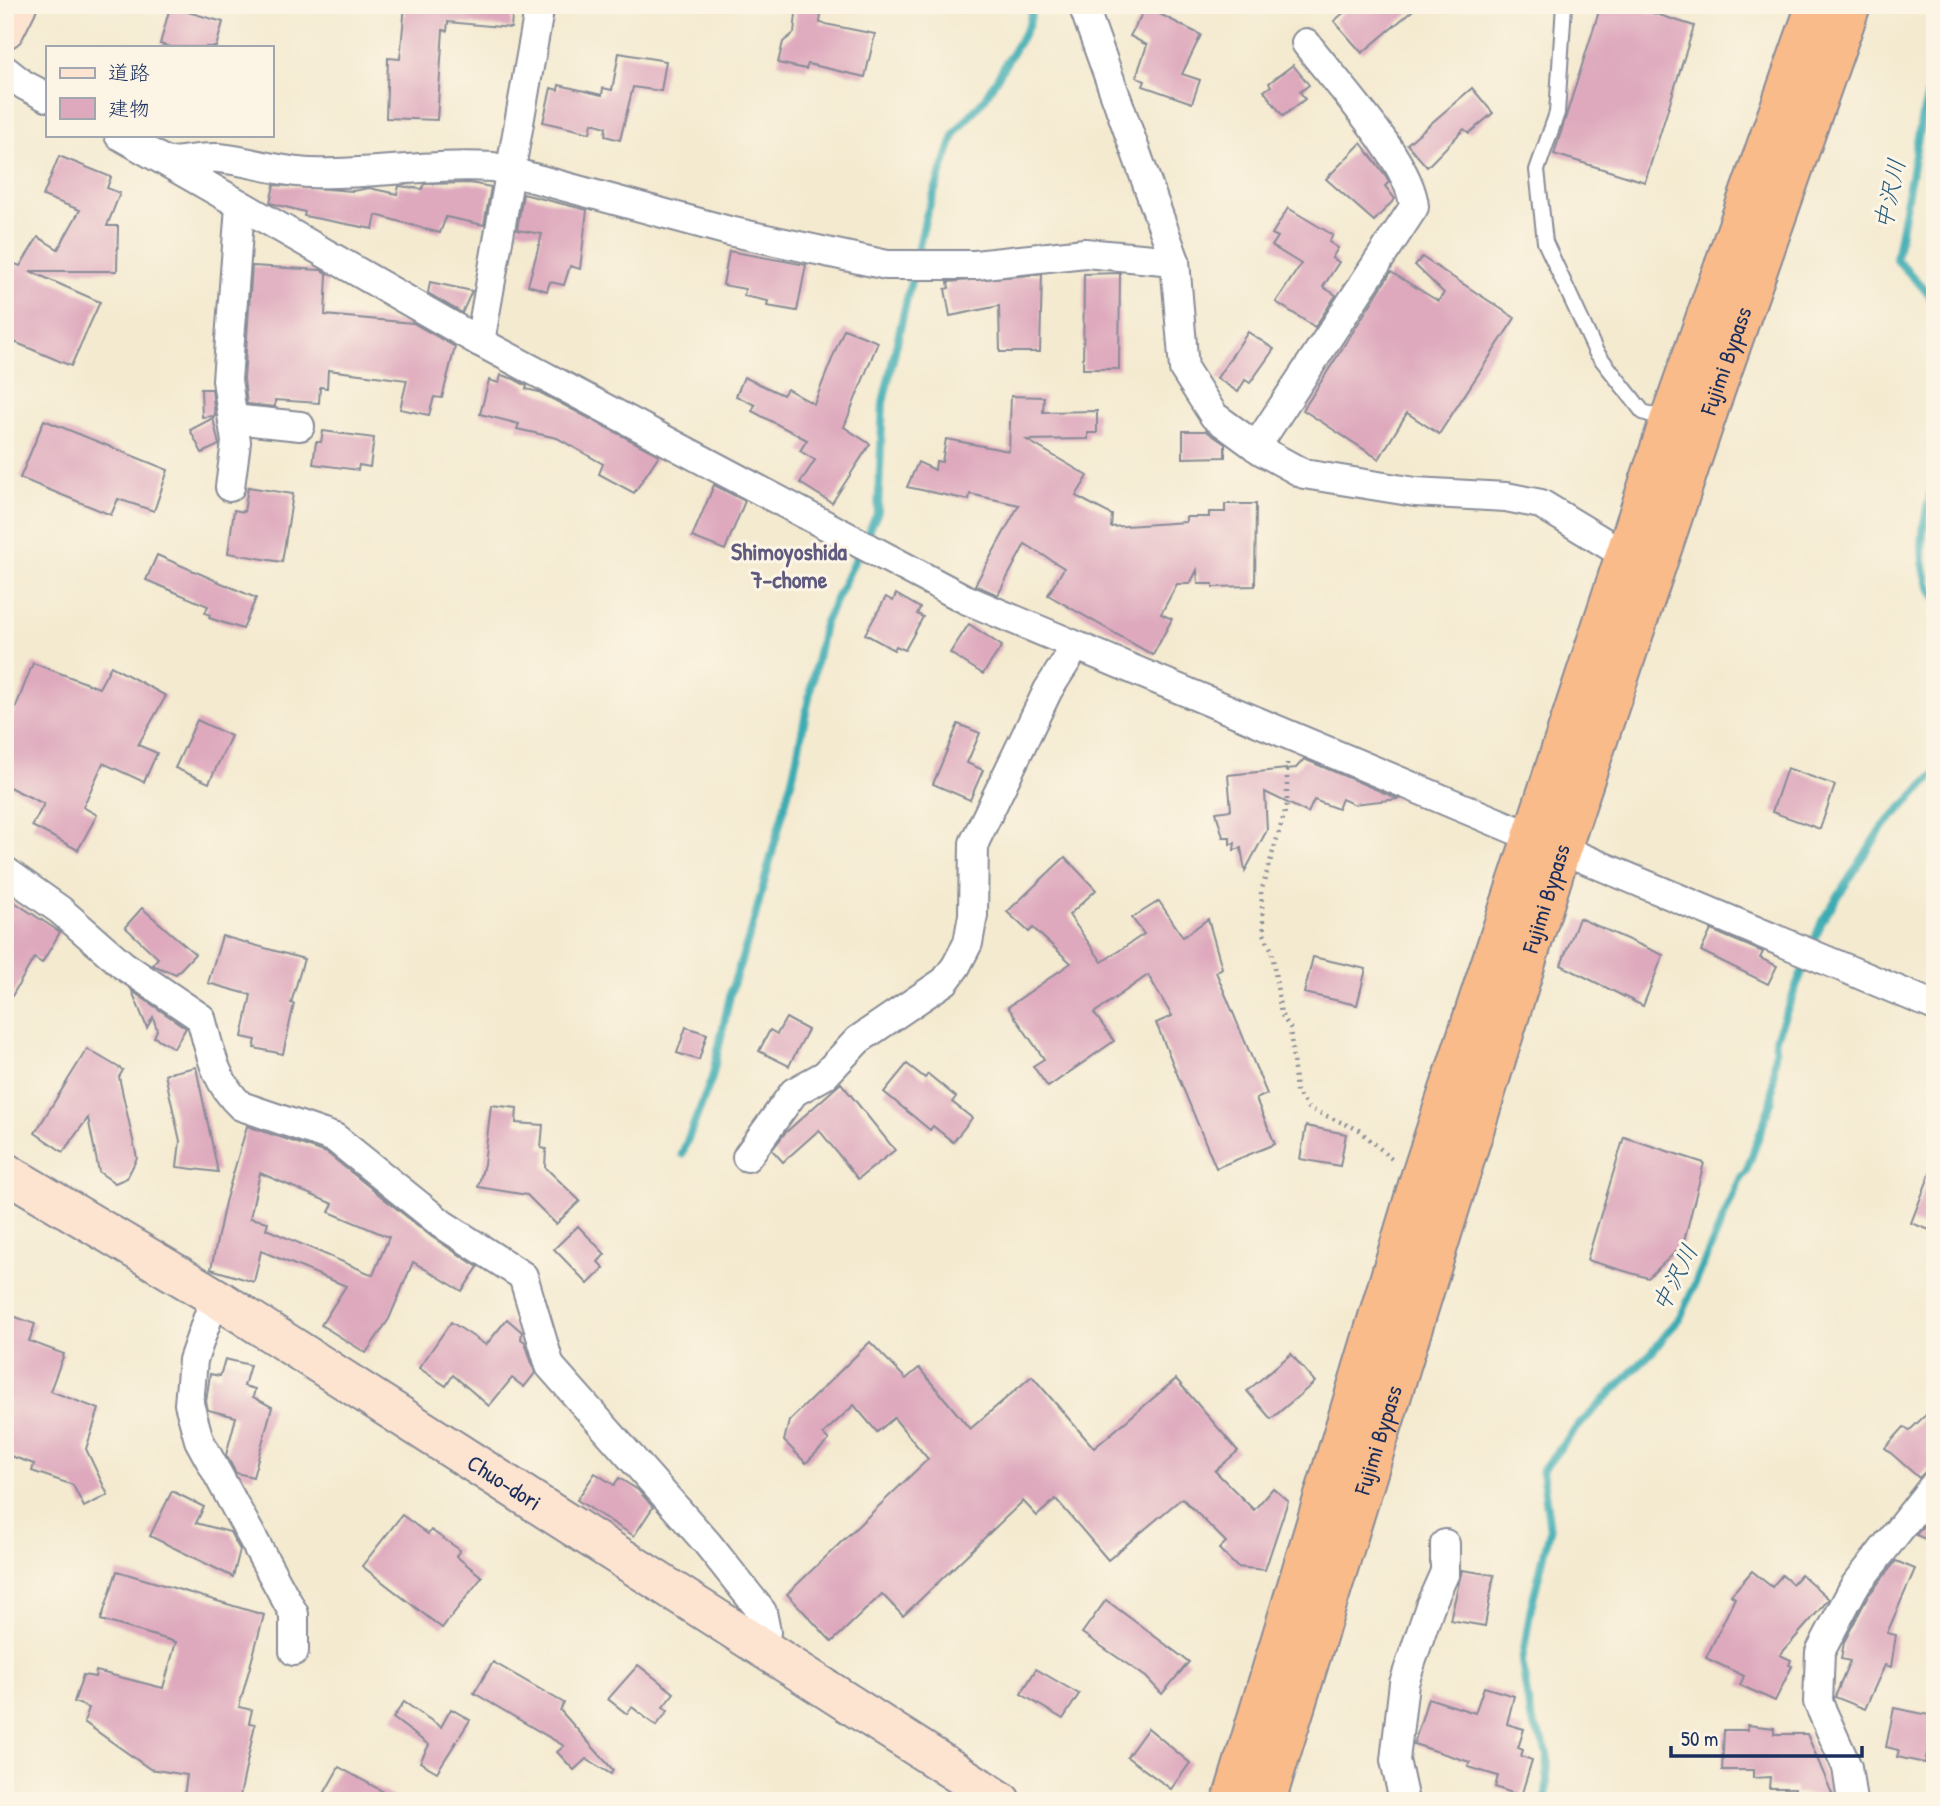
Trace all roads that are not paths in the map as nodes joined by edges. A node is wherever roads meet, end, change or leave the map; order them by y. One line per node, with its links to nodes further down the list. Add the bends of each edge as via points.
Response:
1 (17, 5): 7 (street)
2 (540, 5): 13 (street)
3 (1083, 5): 15 (street)
4 (1564, 5): 18 (lane, via 1557,113 1536,170 1545,242 1596,352 1643,412)
5 (1816, 5): 18 (highway, Fujimi Bypass)
6 (1851, 5): 24 (highway, Fujimi Bypass, via 1713,397)
7 (5, 29)
8 (1306, 43): 20 (street, via 1392,155 1413,194 1414,207)
9 (5, 70): 10 (street)
10 (46, 96)
11 (121, 136): 12 (street)
12 (171, 162): 13 (street, via 218,158 307,173 378,173 458,164); 14 (street)
13 (510, 171): 15 (street, via 729,232 887,265 975,265 1085,253); 16 (street)
14 (240, 206): 16 (street); 17 (street, via 227,380)
15 (1175, 261): 20 (street, via 1184,369 1214,416)
16 (480, 342): 23 (street, via 965,599)
17 (233, 419): 19 (street); 21 (street, via 236,442)
18 (1669, 421): 22 (highway, Fujimi Bypass)
19 (300, 426)
20 (1256, 447): 22 (street, via 1304,474 1415,492 1506,497 1541,504)
21 (230, 487)
22 (1625, 555): 24 (highway, Fujimi Bypass)
23 (1076, 646): 24 (street); 27 (street, via 1048,690 974,843 973,915 968,943 956,966 945,981 858,1040 825,1075 794,1092)
24 (1546, 844): 26 (street); 35 (highway, Fujimi Bypass, via 1419,1181); 36 (highway, Fujimi Bypass)
25 (5, 871): 32 (street, via 60,910 123,965 201,1018 210,1060 240,1106 335,1138 442,1224 523,1276 550,1366 762,1612)
26 (1935, 1006)
27 (747, 1157)
28 (5, 1172): 29 (street, Chuo-dori)
29 (215, 1297): 32 (street, Chuo-dori); 33 (street, via 193,1360 189,1404 198,1440 294,1614)
30 (1935, 1484): 38 (street, via 1854,1587 1820,1652 1818,1702 1847,1767)
31 (1445, 1544): 37 (street, via 1445,1572 1404,1683 1395,1760)
32 (763, 1648): 34 (street, Chuo-dori)
33 (294, 1651)
34 (1000, 1801)
35 (1233, 1801)
36 (1266, 1801)
37 (1404, 1801)
38 (1852, 1801)

